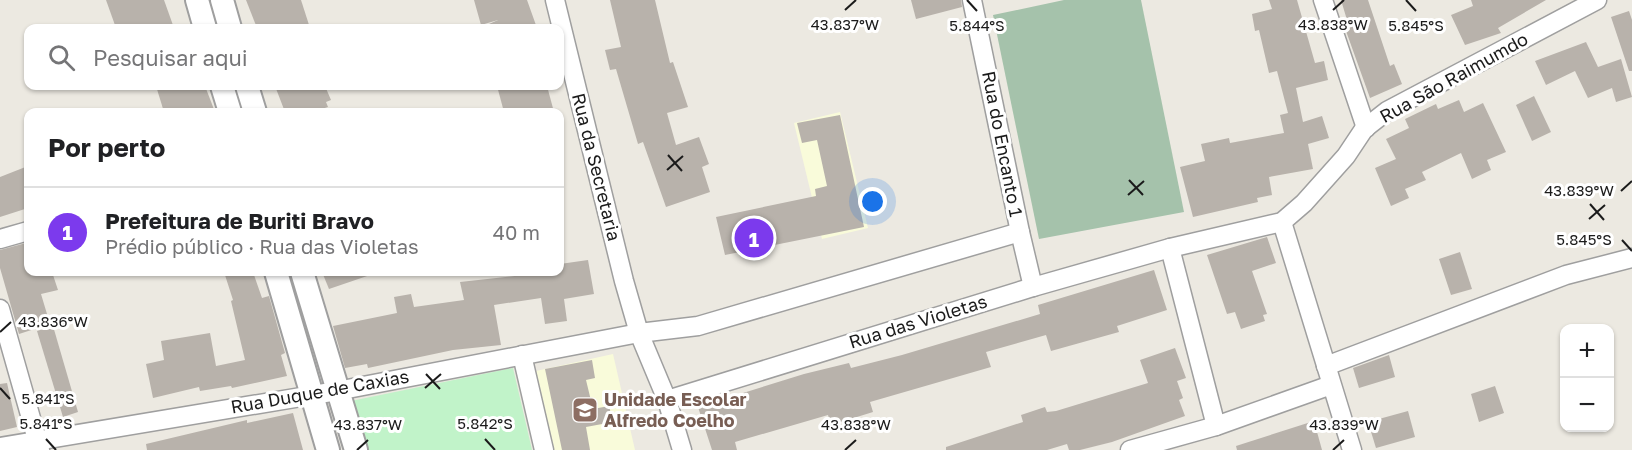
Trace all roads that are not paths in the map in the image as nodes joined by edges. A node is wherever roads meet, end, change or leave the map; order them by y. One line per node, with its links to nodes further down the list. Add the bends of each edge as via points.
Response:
1 (197, 0): 7 (street)
2 (222, 0): 8 (street)
3 (555, 0): 9 (street, Rua da Secretaria)
4 (972, 0): 18 (street, Rua do Encanto 1)
5 (1323, 0): 15 (street)
6 (1597, 0): 15 (street, Rua São Raimumdo, via 1417,94)
7 (205, 24)
8 (229, 24)
9 (561, 24)
10 (564, 37): 26 (street, Rua da Secretaria)
11 (223, 90): 13 (street)
12 (248, 90): 14 (street)
13 (229, 108)
14 (254, 108)
15 (1366, 128): 16 (street, Rua São Raimumdo, via 1304,203)
16 (1282, 222): 20 (street, Rua São Raimumdo); 28 (street)
17 (24, 232): 19 (street)
18 (1020, 232): 24 (street, Rua do Encanto 1); 26 (street, via 698,326)
19 (0, 239)
20 (1170, 248): 24 (street, Rua das Violetas); 33 (street)
21 (1632, 258): 28 (street, via 1566,275)
22 (277, 276): 31 (street)
23 (303, 276): 30 (street)
24 (1033, 287): 32 (street, Rua das Violetas)
25 (0, 309): 34 (street)
26 (639, 333): 27 (street, Rua Duque de Caxias); 32 (street, Rua da Secretaria)
27 (522, 355): 30 (street, Rua Duque de Caxias); 38 (street)
28 (1326, 366): 29 (street)
29 (1331, 385): 33 (street); 41 (street)
30 (337, 391): 31 (street, Rua Duque de Caxias); 37 (street)
31 (312, 394): 34 (street, Rua Duque de Caxias); 36 (street)
32 (667, 400): 39 (street, Rua da Secretaria)
33 (1216, 426): 40 (street)
34 (39, 445): 35 (street, Rua Duque de Caxias)
35 (0, 447)
36 (328, 450)
37 (356, 450)
38 (544, 450)
39 (682, 450)
40 (1130, 450)
41 (1352, 450)

